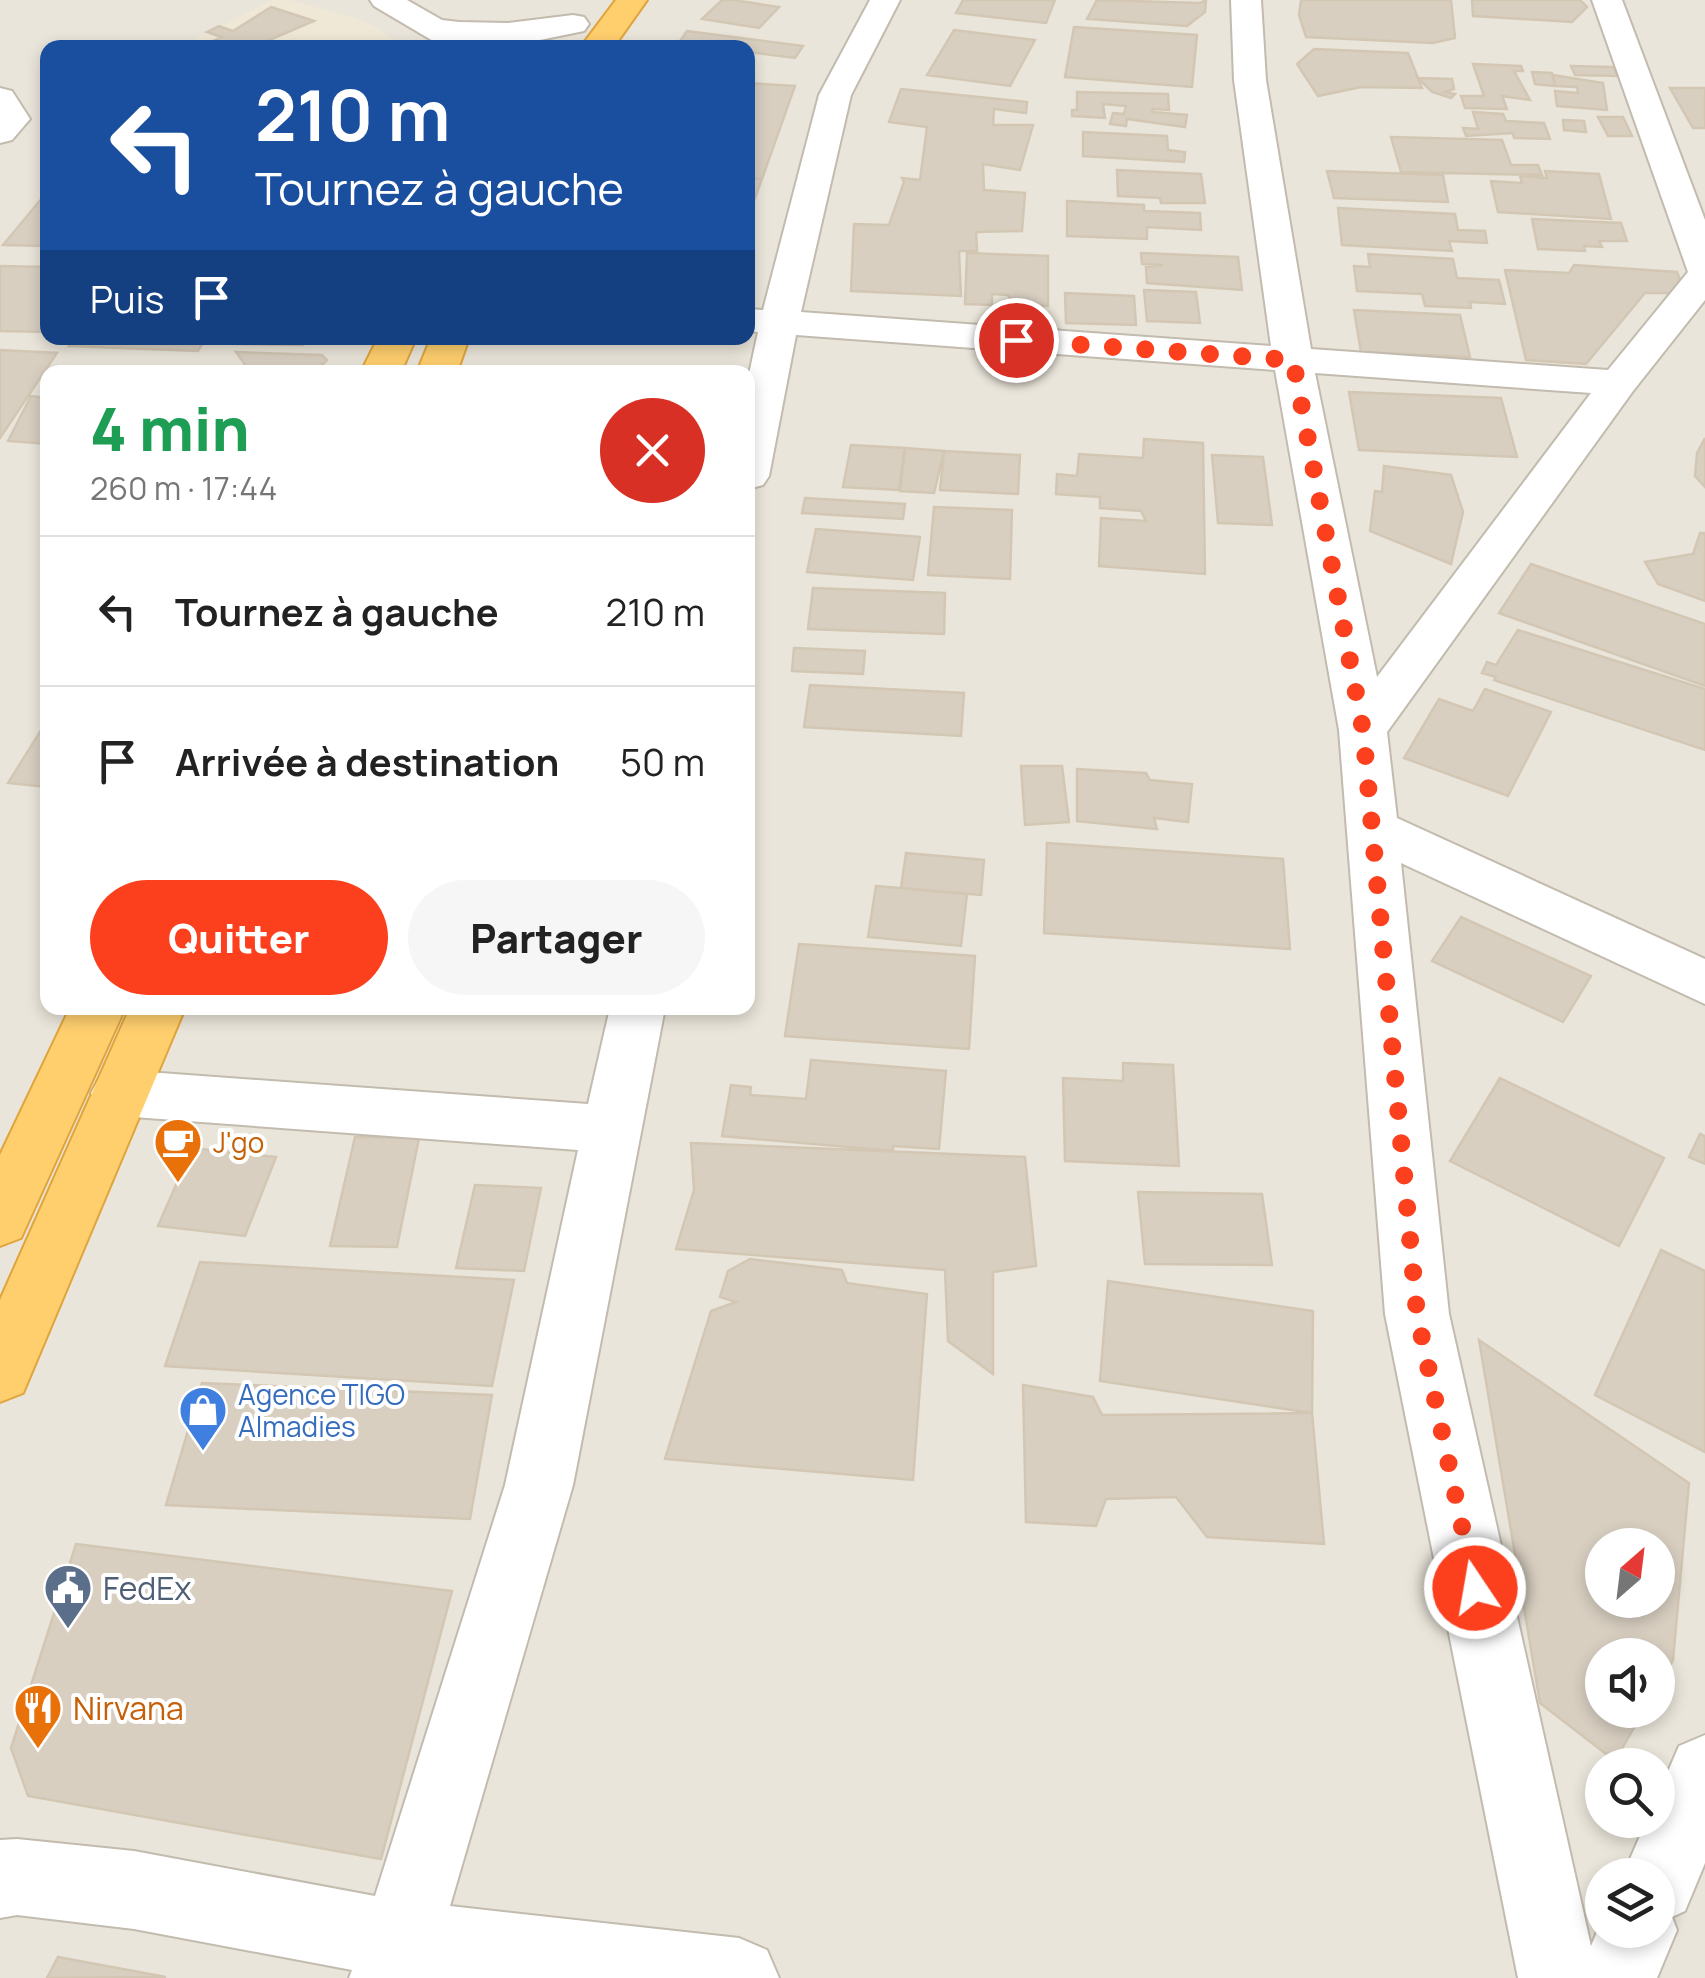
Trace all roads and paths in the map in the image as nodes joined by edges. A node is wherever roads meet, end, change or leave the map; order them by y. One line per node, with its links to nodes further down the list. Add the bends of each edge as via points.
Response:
1 (386, 0): 7 (street)
2 (632, 0): 9 (highway)
3 (885, 0): 13 (street, via 835,95)
4 (1246, 0): 14 (street, via 1250,80)
5 (1607, 0): 12 (street)
6 (575, 24): 7 (street, via 534,33)
7 (442, 30): 8 (street)
8 (457, 40)
9 (602, 40)
10 (0, 98): 11 (street, via 12,119)
11 (0, 133)
12 (1705, 272): 15 (street)
13 (763, 321): 14 (street); 16 (street)
14 (1293, 360): 15 (street); 17 (street)
15 (1619, 384): 17 (street)
16 (755, 404)
17 (1363, 730): 18 (street)
18 (1372, 828): 19 (street); 33 (street, via 1417,1314)
19 (1705, 983)
20 (94, 1015): 25 (highway)
21 (154, 1015): 23 (highway)
22 (637, 1015): 24 (street)
23 (120, 1093): 24 (street); 26 (highway)
24 (612, 1130): 31 (street, via 539,1485)
25 (0, 1220)
26 (0, 1372)
27 (1705, 1772): 28 (street)
28 (1669, 1858)
29 (0, 1879): 31 (street, via 134,1890)
30 (1630, 1948): 34 (street)
31 (395, 1959): 32 (street)
32 (739, 1978)
33 (1558, 1978)
34 (1618, 1978)

